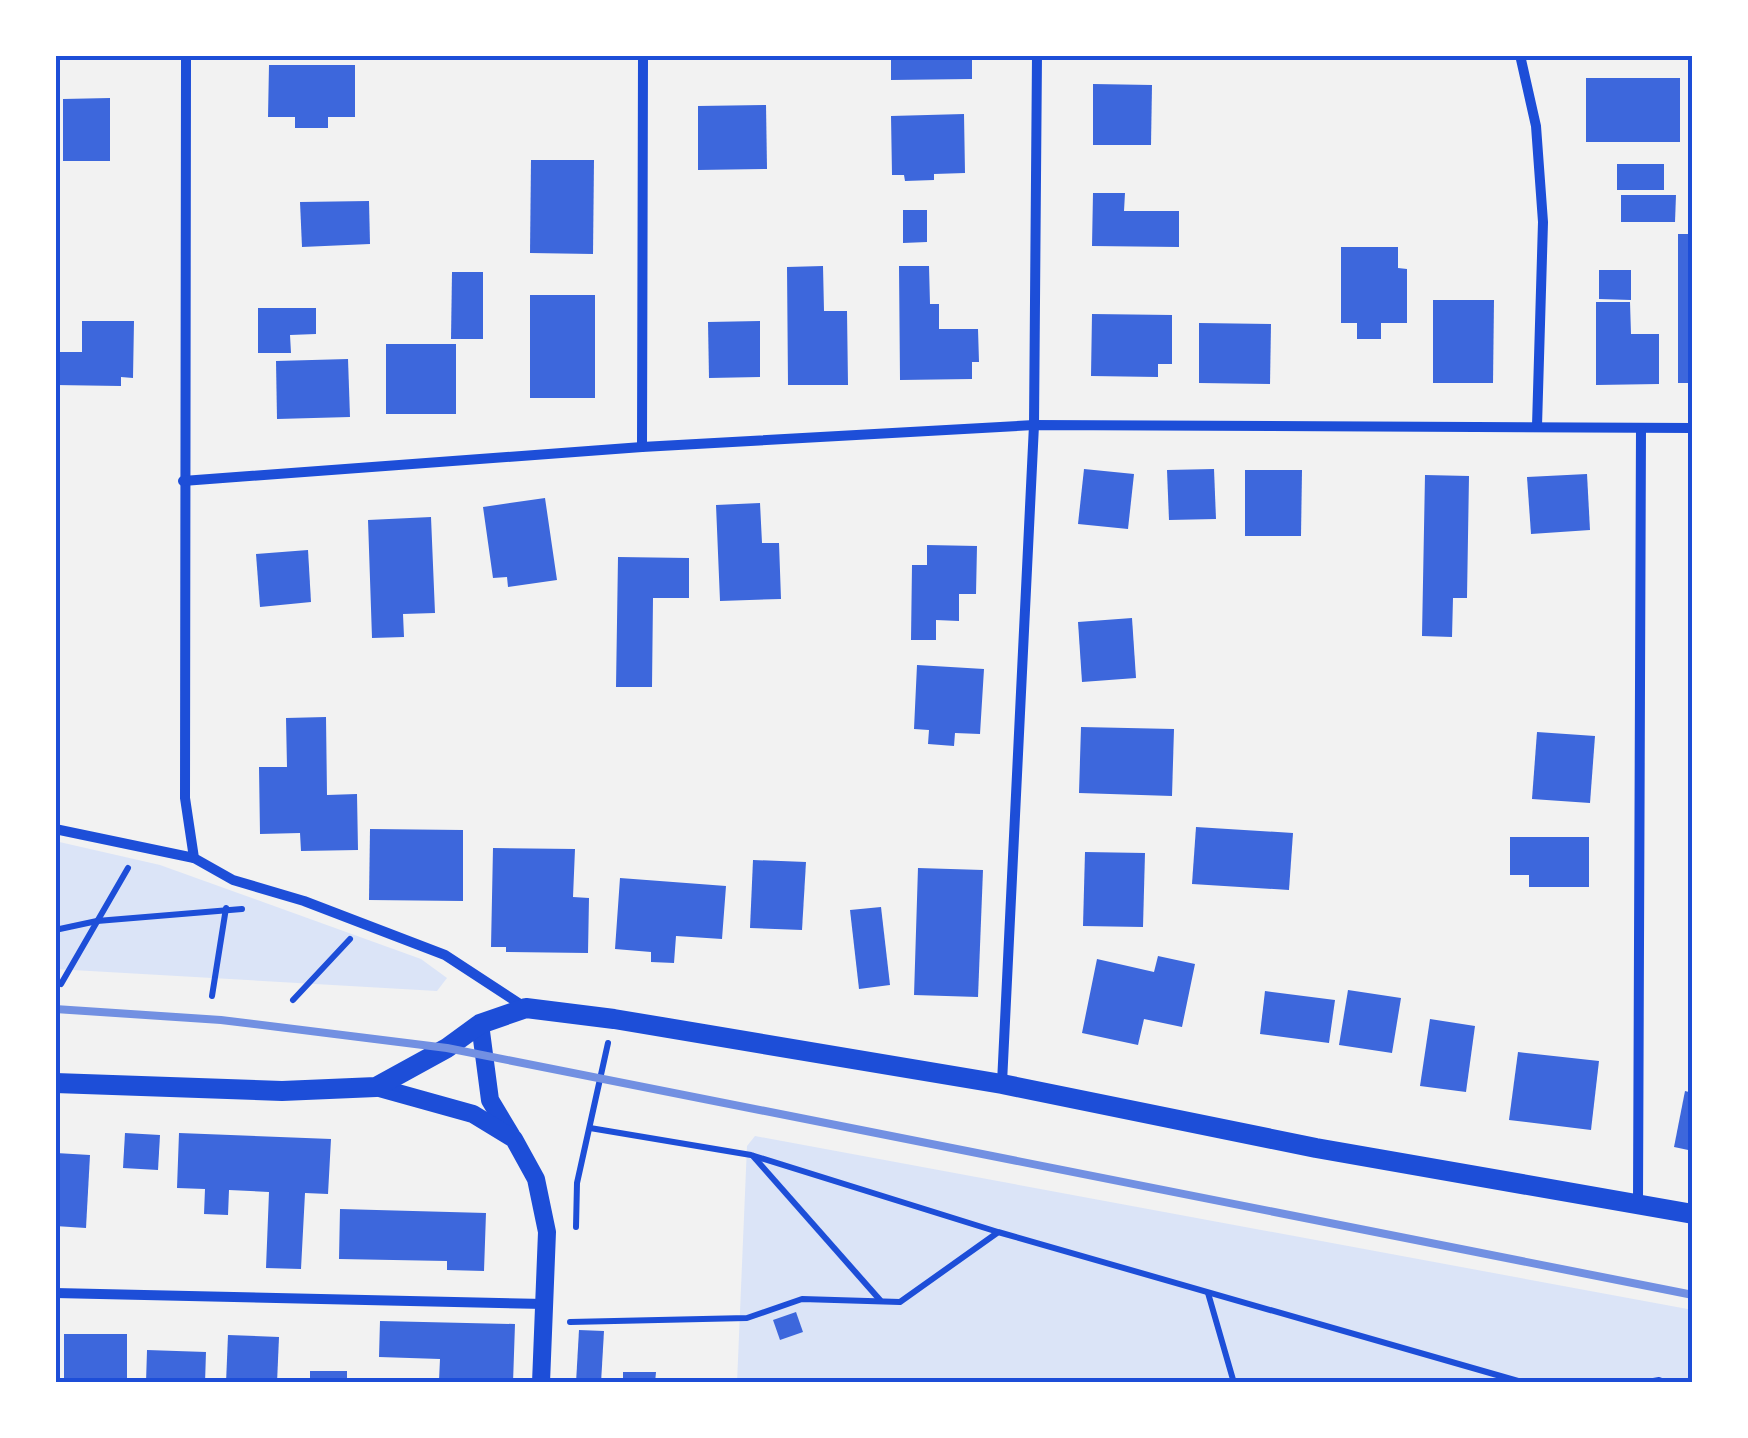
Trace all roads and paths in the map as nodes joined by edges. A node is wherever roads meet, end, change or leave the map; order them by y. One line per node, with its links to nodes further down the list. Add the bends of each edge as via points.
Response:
1 (186, 55): 10 (street)
2 (643, 55): 9 (street)
3 (1037, 55): 5 (street)
4 (1520, 55): 6 (street, via 1536,126 1543,222)
5 (1034, 425): 6 (street); 9 (street); 27 (street)
6 (1537, 426): 7 (street)
7 (1642, 428): 8 (street); 32 (street)
8 (1693, 428)
9 (642, 447): 10 (street)
10 (183, 481): 13 (street, via 184,798)
11 (55, 828): 12 (street)
12 (141, 847): 13 (street); 17 (path)
13 (194, 858): 14 (street)
14 (234, 880): 16 (path); 18 (street)
15 (245, 909): 16 (path)
16 (226, 912): 17 (path); 21 (path)
17 (97, 921): 19 (path); 20 (path)
18 (363, 925): 22 (path); 23 (street, via 445,955)
19 (55, 930)
20 (62, 984)
21 (212, 996)
22 (293, 1000)
23 (526, 1008): 24 (main road); 27 (main road)
24 (480, 1024): 28 (main road); 30 (street, via 490,1100)
25 (600, 1076): 29 (path)
26 (55, 1083): 28 (main road, via 282,1091)
27 (1002, 1084): 32 (main road)
28 (376, 1087): 30 (street, via 473,1114)
29 (590, 1128): 31 (path); 35 (path, via 577,1182)
30 (514, 1140): 39 (street, via 536,1179 547,1232)
31 (751, 1155): 34 (path); 38 (path)
32 (1638, 1204): 33 (main road)
33 (1693, 1214)
34 (998, 1232): 36 (path); 38 (path, via 900,1302)
35 (576, 1235)
36 (1208, 1292): 41 (path); 42 (path)
37 (55, 1294): 39 (street)
38 (881, 1301): 39 (path, via 802,1299 747,1318)
39 (544, 1313): 40 (street)
40 (541, 1383)
41 (1234, 1383)
42 (1525, 1383)
43 (1642, 1383): 44 (path)
44 (1667, 1383)

